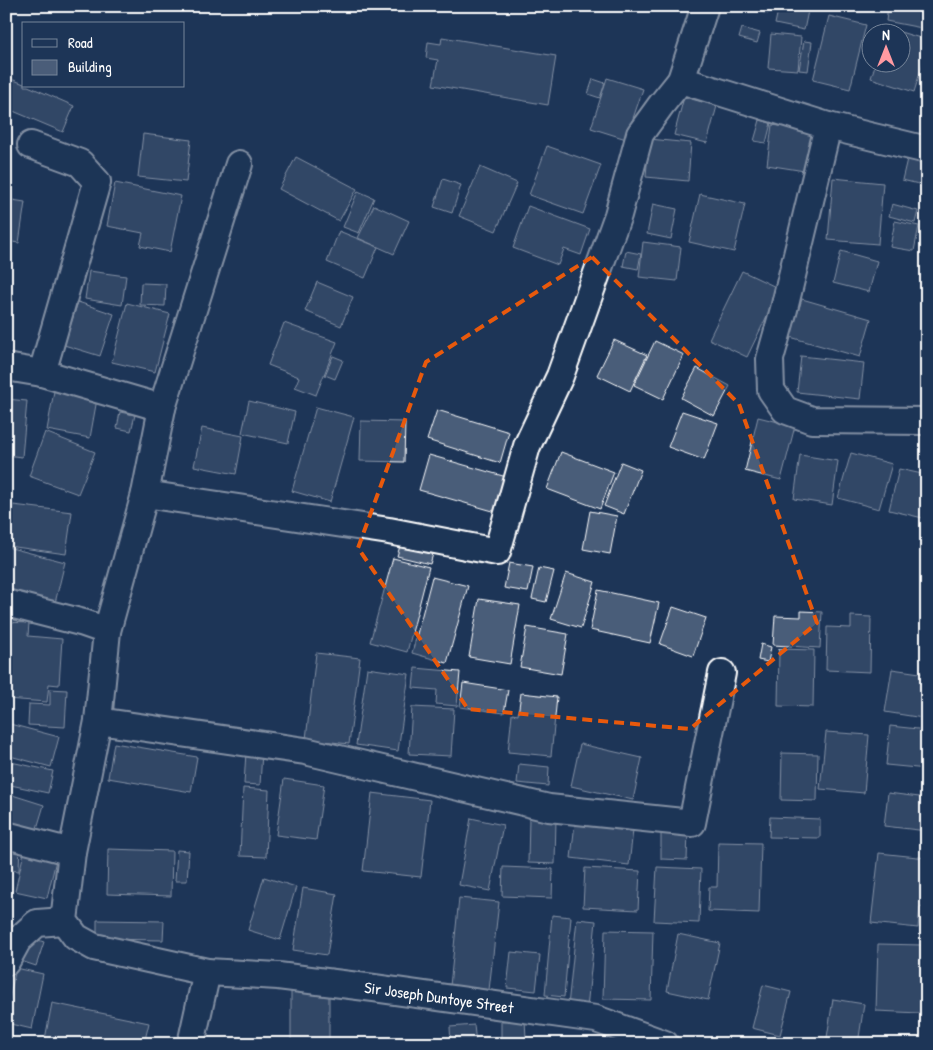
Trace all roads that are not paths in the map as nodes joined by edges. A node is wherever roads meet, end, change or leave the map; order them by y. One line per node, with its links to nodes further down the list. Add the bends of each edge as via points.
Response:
1 (705, 6): 2 (street)
2 (681, 80): 3 (street); 11 (street, via 640,134 618,215 560,376 527,446 497,552 389,531)
3 (828, 126): 5 (street); 10 (street, via 770,359 771,390 785,410 812,420)
4 (31, 145): 8 (street, via 80,163 97,182)
5 (927, 150)
6 (239, 164): 9 (street)
7 (6, 367): 8 (street)
8 (42, 373): 9 (street)
9 (162, 408): 11 (street)
10 (927, 421)
11 (145, 494): 13 (street)
12 (6, 603): 13 (street)
13 (107, 631): 15 (street)
14 (722, 673): 15 (street, via 692,823 549,808 305,751)
15 (98, 722): 17 (street)
16 (6, 834): 17 (street)
17 (72, 852): 18 (street)
18 (64, 921): 19 (street, via 37,923 18,940); 20 (street, Sir Joseph Duntoye Street, via 76,937 94,947)
19 (6, 962)
20 (207, 972): 21 (street); 22 (street, Sir Joseph Duntoye Street, via 278,976 596,1020)
21 (191, 1044)
22 (666, 1044)

